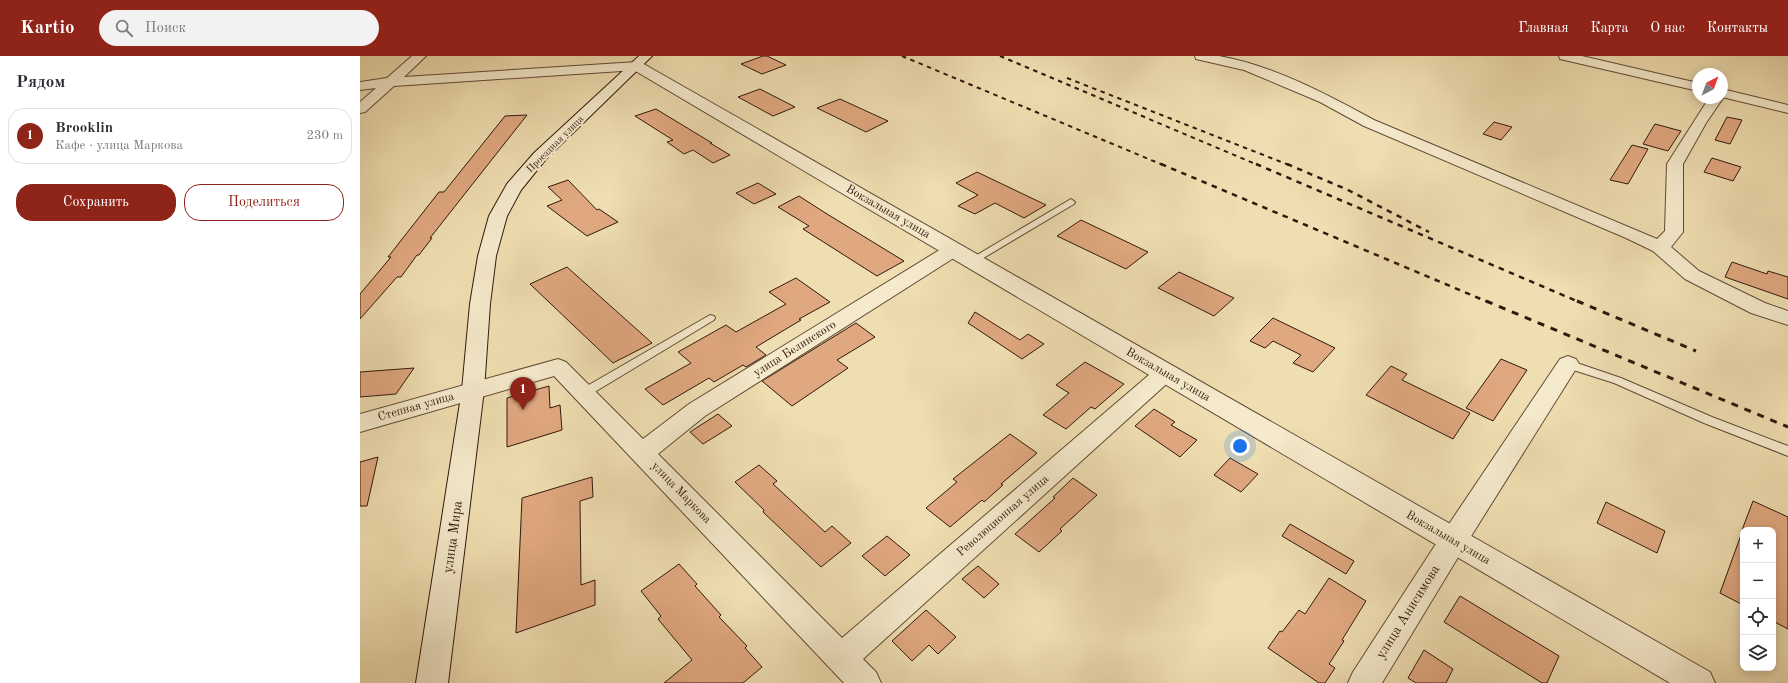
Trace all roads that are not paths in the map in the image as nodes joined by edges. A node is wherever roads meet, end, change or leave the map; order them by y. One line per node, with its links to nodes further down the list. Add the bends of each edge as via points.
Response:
1 (420, 56): 5 (street)
2 (1201, 56): 13 (street, via 1248,67 1325,99 1369,123)
3 (1565, 56): 7 (street)
4 (641, 61): 5 (street); 14 (street, Вокзальная улица); 20 (street, Проездная улица, via 540,156 513,188 498,216 487,256 480,304)
5 (390, 82): 6 (street); 10 (street)
6 (360, 86)
7 (1692, 86)
8 (1728, 94): 11 (street)
9 (1712, 104): 13 (street, via 1675,164 1674,232)
10 (360, 109)
11 (1788, 109)
12 (1071, 202): 15 (lane)
13 (1660, 247): 17 (street, via 1692,274 1758,308)
14 (953, 250): 15 (street, Вокзальная улица); 24 (street, улица Белинского, via 697,410)
15 (972, 261): 19 (street, Вокзальная улица)
16 (710, 318): 21 (lane)
17 (1788, 318)
18 (1568, 364): 23 (lane, via 1591,370); 25 (street, улица Анисимова)
19 (1165, 373): 25 (street, Вокзальная улица); 26 (street, Революционная улица)
20 (473, 390): 21 (street, улица Маркова, via 558,367); 22 (street, Степная улица); 27 (street, улица Мира)
21 (584, 393): 24 (street, улица Маркова)
22 (360, 423)
23 (1788, 452)
24 (642, 454): 26 (street, улица Маркова)
25 (1453, 541): 29 (street, улица Анисимова); 30 (street, Вокзальная улица)
26 (841, 659): 28 (street, улица Маркова)
27 (432, 683)
28 (865, 683)
29 (1364, 683)
30 (1700, 683)

